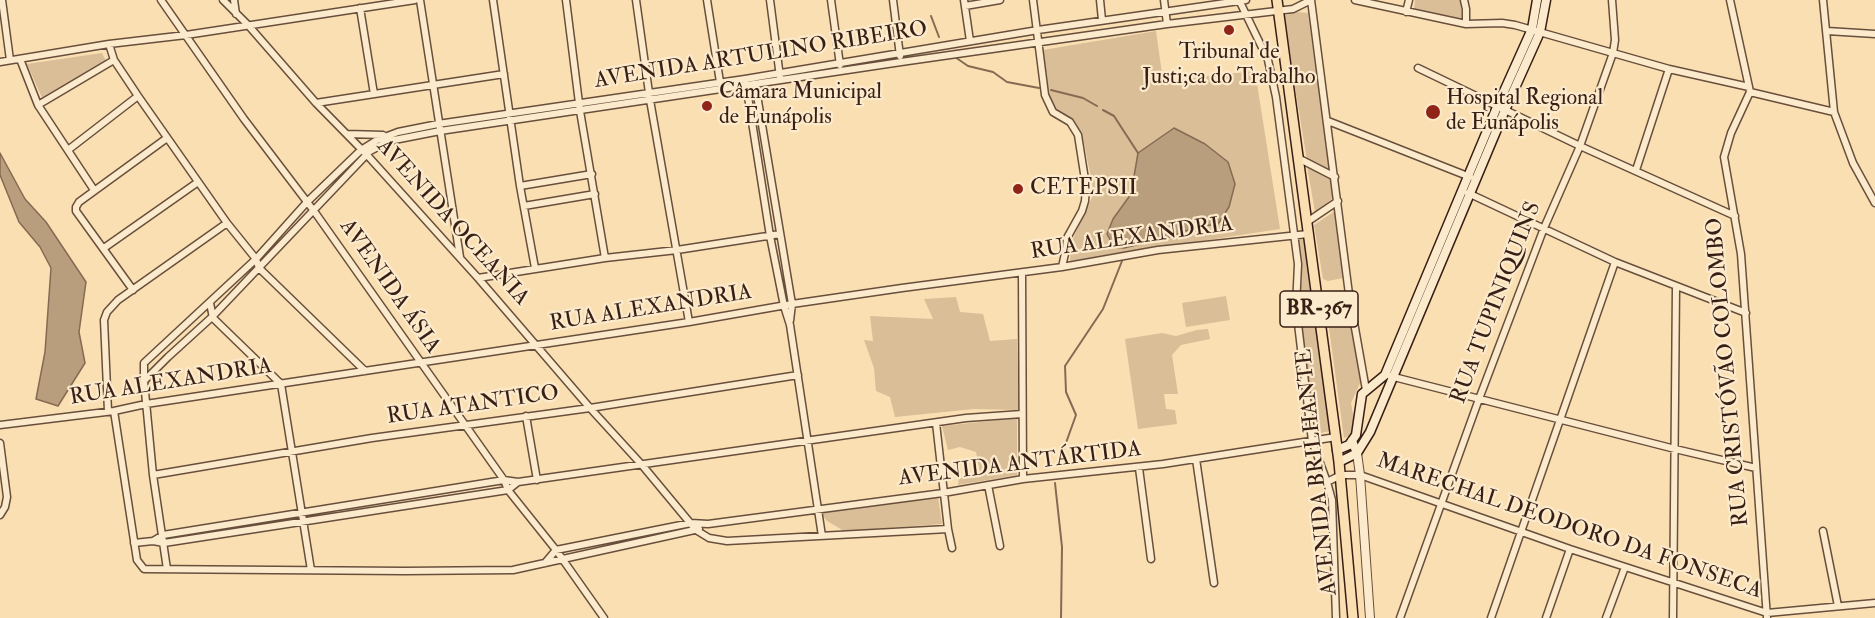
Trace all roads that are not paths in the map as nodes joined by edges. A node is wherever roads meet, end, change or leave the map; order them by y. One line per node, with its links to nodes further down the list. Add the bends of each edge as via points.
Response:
1 (2, 0): 50 (street)
2 (161, 0): 43 (street, AVENIDA ÁSIA)
3 (223, 0): 34 (street, AVENIDA OCEANIA)
4 (234, 0): 34 (street)
5 (418, 0): 29 (street); 64 (street)
6 (493, 0): 59 (street)
7 (566, 0): 73 (street)
8 (636, 0): 68 (street)
9 (707, 0): 63 (street)
10 (770, 0): 58 (street)
11 (831, 0): 53 (street)
12 (893, 0): 47 (street)
13 (1000, 0): 28 (street)
14 (1033, 0): 39 (street)
15 (1100, 0): 35 (street)
16 (1164, 0): 30 (street)
17 (1241, 0): 30 (street, AVENIDA ARTULINO RIBEIRO); 33 (street)
18 (1277, 0): 31 (main road, AVENIDA BRILHANTE / BR-367)
19 (1311, 0): 31 (street, AVENIDA ARTULINO RIBEIRO); 79 (street)
20 (1354, 0): 32 (street)
21 (1408, 0): 32 (street)
22 (1464, 0): 37 (street)
23 (1537, 0): 40 (main road)
24 (1546, 0): 40 (main road)
25 (1612, 0): 48 (street, RUA TUPINIQUINS)
26 (1730, 0): 67 (street)
27 (1823, 0): 41 (street)
28 (964, 3): 44 (street)
29 (360, 8): 38 (street); 69 (street)
30 (1166, 11): 35 (street, AVENIDA ARTULINO RIBEIRO); 36 (street)
31 (1278, 11): 33 (street, AVENIDA ARTULINO RIBEIRO); 87 (main road, AVENIDA BRILHANTE / BR-367)
32 (1406, 12): 37 (street)
33 (1246, 13): 36 (street, AVENIDA ARTULINO RIBEIRO); 109 (street, via 1270,65)
34 (236, 14): 38 (street, AVENIDA OCEANIA)
35 (1102, 20): 39 (street, AVENIDA ARTULINO RIBEIRO)
36 (1167, 24): 45 (street, AVENIDA ARTULINO RIBEIRO)
37 (1466, 24): 40 (street, via 1502,23)
38 (248, 25): 43 (street); 72 (street, AVENIDA OCEANIA)
39 (1038, 30): 44 (street, AVENIDA ARTULINO RIBEIRO); 45 (street)
40 (1536, 31): 48 (street); 75 (main road)
41 (1827, 31): 42 (street); 77 (street)
42 (1875, 34)
43 (186, 35): 46 (street); 98 (street, AVENIDA ÁSIA)
44 (970, 41): 47 (street, AVENIDA ARTULINO RIBEIRO)
45 (1039, 42): 54 (street, AVENIDA ARTULINO RIBEIRO); 116 (street, via 1048,104 1053,112 1070,122 1078,135 1086,186 1082,211 1066,238)
46 (109, 44): 49 (street); 51 (street)
47 (900, 53): 53 (street, AVENIDA ARTULINO RIBEIRO); 54 (street)
48 (1613, 53): 56 (street); 84 (street, RUA TUPINIQUINS)
49 (20, 59): 50 (street); 74 (street)
50 (10, 60): 52 (street)
51 (114, 60): 70 (street); 74 (street)
52 (0, 62)
53 (840, 62): 57 (street); 58 (street, AVENIDA ARTULINO RIBEIRO)
54 (901, 62): 57 (street, AVENIDA ARTULINO RIBEIRO)
55 (1418, 68): 75 (street)
56 (1669, 69): 67 (street); 88 (street)
57 (841, 71): 62 (street, AVENIDA ARTULINO RIBEIRO)
58 (780, 73): 60 (street, AVENIDA ARTULINO RIBEIRO); 62 (street)
59 (504, 74): 64 (street); 78 (street)
60 (754, 77): 61 (street, AVENIDA ARTULINO RIBEIRO); 65 (street)
61 (745, 79): 63 (street, AVENIDA ARTULINO RIBEIRO); 66 (street)
62 (780, 81): 65 (street, AVENIDA ARTULINO RIBEIRO)
63 (720, 82): 68 (street, AVENIDA ARTULINO RIBEIRO)
64 (433, 85): 69 (street); 80 (street)
65 (755, 85): 66 (street, AVENIDA ARTULINO RIBEIRO); 106 (street)
66 (746, 86): 71 (street, AVENIDA ARTULINO RIBEIRO); 108 (street)
67 (1750, 89): 77 (street); 102 (street, RUA CRISTÓVÃO COLOMBO, via 1724,157)
68 (649, 92): 71 (street); 73 (street, AVENIDA ARTULINO RIBEIRO)
69 (374, 93): 72 (street)
70 (138, 96): 83 (street); 85 (street)
71 (650, 100): 76 (street, AVENIDA ARTULINO RIBEIRO); 111 (street)
72 (316, 103): 81 (street, AVENIDA OCEANIA)
73 (579, 103): 76 (street); 78 (street, AVENIDA ARTULINO RIBEIRO)
74 (38, 105): 85 (street)
75 (1501, 108): 84 (street); 91 (main road)
76 (580, 111): 78 (street, AVENIDA ARTULINO RIBEIRO); 89 (street)
77 (1834, 112): 99 (street, via 1853,163)
78 (510, 117): 80 (street, AVENIDA ARTULINO RIBEIRO); 93 (street)
79 (1328, 124): 90 (street); 91 (street, via 1329,121)
80 (439, 128): 82 (street, AVENIDA ARTULINO RIBEIRO); 86 (street, AVENIDA ARTULINO RIBEIRO, via 389,141); 112 (street)
81 (347, 134): 82 (street); 86 (street, AVENIDA OCEANIA)
82 (387, 135): 86 (street, AVENIDA ARTULINO RIBEIRO)
83 (167, 138): 92 (street); 94 (street)
84 (1580, 146): 88 (street); 105 (street, RUA TUPINIQUINS)
85 (68, 150): 94 (street)
86 (364, 153): 98 (street, AVENIDA ARTULINO RIBEIRO); 101 (street, AVENIDA ARTULINO RIBEIRO); 112 (street, AVENIDA OCEANIA)
87 (1298, 158): 90 (street); 103 (main road, AVENIDA BRILHANTE / BR-367)
88 (1636, 170): 102 (street)
89 (592, 174): 93 (street); 96 (street)
90 (1335, 177): 97 (street)
91 (1473, 178): 95 (main road)
92 (198, 182): 104 (street); 110 (street)
93 (520, 186): 100 (street)
94 (94, 190): 110 (street, via 76,204 76,211)
95 (1466, 192): 105 (street); 136 (main road)
96 (595, 194): 100 (street); 113 (street)
97 (1338, 201): 103 (street); 123 (street)
98 (307, 202): 101 (street, AVENIDA ÁSIA); 114 (street, AVENIDA ARTULINO RIBEIRO)
99 (1875, 203)
100 (524, 206): 118 (street)
101 (314, 210): 117 (street, AVENIDA ARTULINO RIBEIRO); 133 (street, AVENIDA ÁSIA)
102 (1735, 216): 128 (street, RUA CRISTÓVÃO COLOMBO)
103 (1307, 222): 107 (main road, AVENIDA BRILHANTE / BR-367)
104 (227, 223): 114 (street); 122 (street)
105 (1544, 228): 115 (street); 141 (street, RUA TUPINIQUINS)
106 (780, 234): 108 (street); 126 (street)
107 (1308, 234): 109 (street, RUA ALEXANDRIA); 124 (main road, AVENIDA BRILHANTE / BR-367)
108 (770, 236): 111 (street); 127 (street)
109 (1294, 236): 116 (street, RUA ALEXANDRIA, via 1158,250); 155 (street, via 1298,335)
110 (104, 248): 122 (street)
111 (677, 250): 113 (street); 130 (street)
112 (460, 258): 120 (street, AVENIDA OCEANIA)
113 (605, 258): 118 (street)
114 (256, 259): 117 (street); 125 (street, AVENIDA ARTULINO RIBEIRO)
115 (1615, 262): 121 (street); 149 (street)
116 (1062, 267): 119 (street, RUA ALEXANDRIA)
117 (259, 268): 129 (street, AVENIDA ARTULINO RIBEIRO); 134 (street)
118 (535, 268): 120 (street)
119 (1022, 273): 126 (street, RUA ALEXANDRIA); 146 (street)
120 (478, 278): 132 (street, AVENIDA OCEANIA)
121 (1676, 287): 128 (street); 158 (street)
122 (133, 290): 145 (street, via 117,301 104,320)
123 (1349, 294): 124 (street); 139 (street)
124 (1318, 302): 153 (main road, AVENIDA BRILHANTE / BR-367)
125 (210, 303): 129 (street); 137 (street, AVENIDA ARTULINO RIBEIRO, via 144,363)
126 (792, 304): 127 (street, RUA ALEXANDRIA); 131 (street)
127 (784, 306): 130 (street, RUA ALEXANDRIA); 131 (street)
128 (1746, 312): 166 (street, RUA CRISTÓVÃO COLOMBO)
129 (212, 317): 137 (street, AVENIDA ARTULINO RIBEIRO); 138 (street)
130 (689, 322): 132 (street, RUA ALEXANDRIA)
131 (790, 325): 135 (street)
132 (538, 346): 133 (street, RUA ALEXANDRIA); 144 (street, AVENIDA OCEANIA)
133 (420, 363): 134 (street, RUA ALEXANDRIA); 152 (street, AVENIDA ÁSIA)
134 (365, 371): 138 (street, RUA ALEXANDRIA)
135 (798, 375): 144 (street, RUA ATANTICO); 154 (street)
136 (1389, 376): 139 (main road); 140 (main road); 141 (street)
137 (144, 381): 142 (street)
138 (281, 384): 142 (street, RUA ALEXANDRIA); 160 (street)
139 (1368, 389): 140 (main road); 143 (main road, via 1361,396)
140 (1384, 397): 147 (main road)
141 (1479, 399): 149 (street); 178 (street, RUA TUPINIQUINS)
142 (146, 404): 145 (street, RUA ALEXANDRIA); 167 (street)
143 (1359, 407): 147 (main road); 156 (main road)
144 (590, 408): 148 (street, RUA ATANTICO); 164 (street, AVENIDA OCEANIA)
145 (111, 411): 151 (street, RUA ALEXANDRIA); 192 (street)
146 (1022, 414): 150 (street); 170 (street)
147 (1377, 415): 161 (main road)
148 (526, 416): 152 (street, RUA ATANTICO); 172 (street)
149 (1560, 420): 158 (street); 188 (street)
150 (936, 423): 154 (street); 177 (street)
151 (0, 425)
152 (465, 426): 160 (street, RUA ATANTICO); 171 (street, AVENIDA ÁSIA)
153 (1336, 437): 155 (street, AVENIDA ANTÁRTIDA); 159 (main road, AVENIDA BRILHANTE / BR-367)
154 (807, 439): 164 (street); 179 (street)
155 (1312, 441): 162 (street, AVENIDA ANTÁRTIDA); 174 (street)
156 (1352, 441): 159 (main road); 161 (street)
157 (0, 443): 181 (street, via 7,502)
158 (1675, 449): 166 (street); 205 (street)
159 (1337, 450): 163 (main road, AVENIDA BRILHANTE / BR-367)
160 (291, 451): 167 (street, RUA ATANTICO); 180 (street)
161 (1357, 453): 163 (main road); 169 (street)
162 (1196, 459): 165 (street, AVENIDA ANTÁRTIDA); 204 (street)
163 (1339, 462): 168 (main road, AVENIDA BRILHANTE / BR-367)
164 (642, 465): 172 (street); 183 (street, AVENIDA OCEANIA)
165 (1139, 468): 170 (street, AVENIDA ANTÁRTIDA); 198 (street)
166 (1756, 468): 209 (street, RUA CRISTÓVÃO COLOMBO)
167 (153, 475): 189 (street)
168 (1341, 475): 169 (street, MARECHAL DEODORO DA FONSECA); 174 (street); 212 (main road, AVENIDA BRILHANTE / BR-367)
169 (1360, 475): 178 (street, MARECHAL DEODORO DA FONSECA); 213 (street)
170 (1023, 479): 175 (street, AVENIDA ANTÁRTIDA)
171 (504, 480): 173 (street); 176 (street, AVENIDA ÁSIA); 180 (street)
172 (537, 480): 173 (street)
173 (518, 482): 176 (street)
174 (1328, 482): 211 (street)
175 (988, 485): 177 (street, AVENIDA ANTÁRTIDA); 194 (street)
176 (508, 490): 182 (street); 197 (street, AVENIDA ÁSIA)
177 (943, 493): 179 (street, AVENIDA ANTÁRTIDA); 185 (street)
178 (1441, 503): 188 (street, MARECHAL DEODORO DA FONSECA); 214 (street, RUA TUPINIQUINS)
179 (817, 509): 184 (street, AVENIDA ANTÁRTIDA); 190 (street)
180 (302, 512): 182 (street); 189 (street)
181 (0, 514)
182 (304, 522): 193 (street); 203 (street)
183 (691, 523): 184 (street, AVENIDA ANTÁRTIDA); 186 (street, AVENIDA OCEANIA); 197 (street, AVENIDA ANTÁRTIDA)
184 (708, 524): 186 (street, AVENIDA ANTÁRTIDA)
185 (948, 529): 190 (street); 195 (street)
186 (696, 530): 190 (street, via 727,541); 199 (street, AVENIDA ANTÁRTIDA)
187 (1823, 531): 207 (street)
188 (1521, 532): 196 (street, MARECHAL DEODORO DA FONSECA); 215 (street)
189 (163, 535): 191 (street); 193 (street)
190 (822, 536)
191 (153, 541): 192 (street); 193 (street)
192 (134, 543): 202 (street, AVENIDA ANTÁRTIDA, via 142,567)
193 (164, 543): 202 (street)
194 (1000, 546)
195 (952, 548)
196 (1570, 549): 201 (street, MARECHAL DEODORO DA FONSECA); 216 (street)
197 (556, 550): 199 (street, AVENIDA ÁSIA); 200 (street)
198 (1151, 559)
199 (562, 560): 200 (street, AVENIDA ANTÁRTIDA); 210 (street, AVENIDA ÁSIA)
200 (545, 563): 203 (street, AVENIDA ANTÁRTIDA, via 513,570)
201 (1625, 567): 205 (street, MARECHAL DEODORO DA FONSECA); 217 (street)
202 (167, 569): 203 (street, AVENIDA ANTÁRTIDA)
203 (311, 570)
204 (1214, 583)
205 (1673, 583): 209 (street, MARECHAL DEODORO DA FONSECA); 218 (street)
206 (1875, 603): 207 (street, MARECHAL DEODORO DA FONSECA)
207 (1838, 606): 208 (street, MARECHAL DEODORO DA FONSECA)
208 (1828, 608): 209 (street, MARECHAL DEODORO DA FONSECA); 219 (street)
209 (1767, 616)
210 (604, 618)
211 (1336, 618)
212 (1353, 618)
213 (1370, 618)
214 (1400, 618)
215 (1491, 618)
216 (1546, 618)
217 (1606, 618)
218 (1673, 618)
219 (1830, 618)

